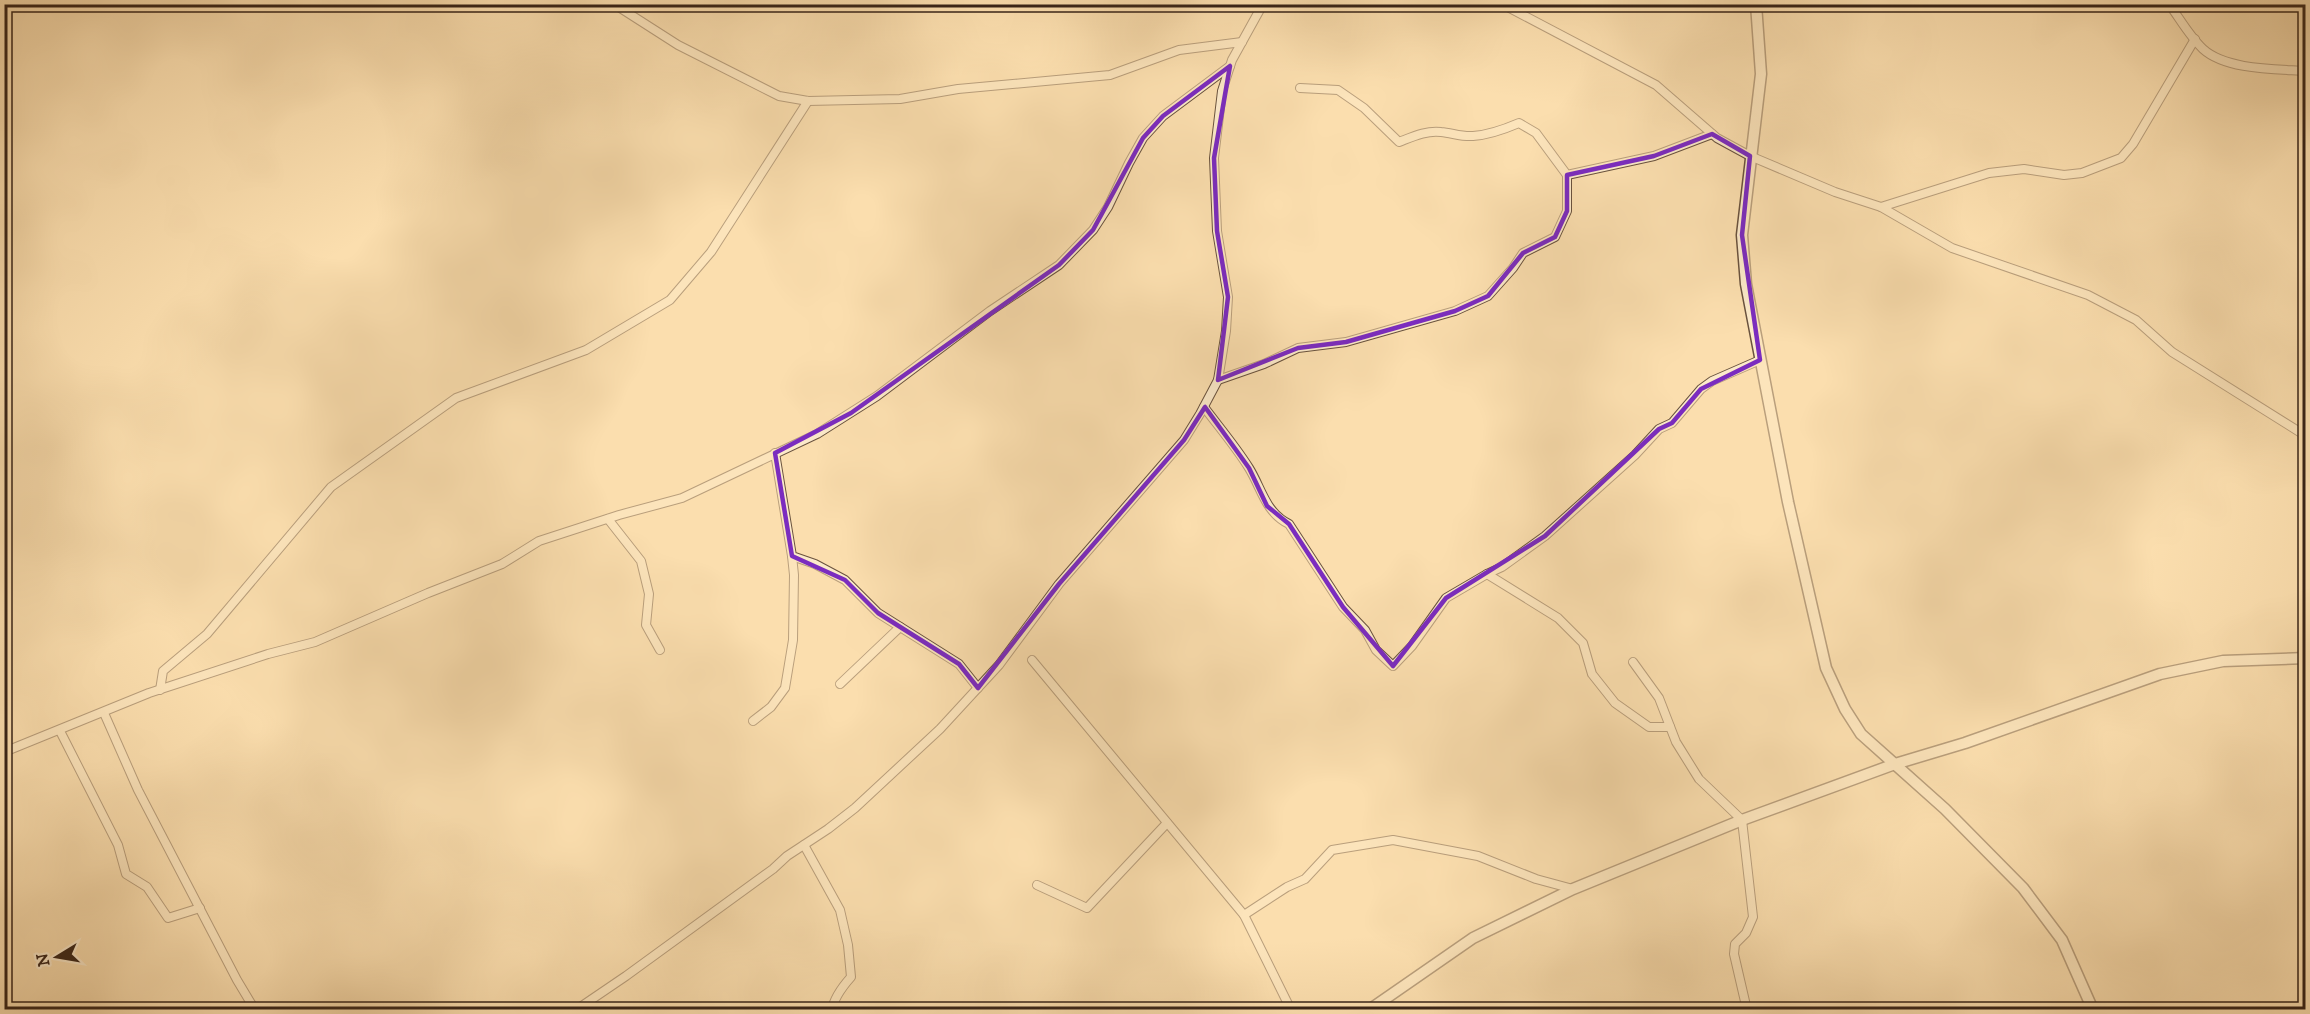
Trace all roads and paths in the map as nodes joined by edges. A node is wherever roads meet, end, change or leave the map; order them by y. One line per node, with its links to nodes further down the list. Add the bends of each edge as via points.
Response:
1 (614, 4): 11 (street, via 678,45 779,96)
2 (1263, 4): 7 (street)
3 (1502, 4): 12 (street, via 1656,85)
4 (1755, 4): 13 (street, via 1761,74)
5 (2169, 4): 6 (street)
6 (2195, 39): 9 (street, via 2203,50 2220,59 2244,66); 15 (street, via 2121,158 2082,173 2064,175 2024,169 1989,173)
7 (1242, 42): 8 (street); 11 (street, via 1179,50 1110,75 958,89 900,99)
8 (1230, 66): 17 (street, via 1222,91 1214,158 1217,231 1228,297); 20 (street, via 1163,116 1143,138 1098,222 1059,265 851,413)
9 (2306, 72)
10 (1300, 88): 14 (street, via 1338,90 1364,108 1399,142 1425,133 1474,136 1519,123 1536,133)
11 (808, 101): 31 (street, via 711,252 670,300 586,350 456,398 331,487 207,634 163,671)
12 (1712, 134): 13 (street); 14 (street, via 1654,156)
13 (1750, 156): 15 (street); 16 (street, via 1742,235 1746,284)
14 (1567, 176): 17 (street, via 1567,212 1555,237 1523,254 1488,296 1455,311 1346,342 1298,348)
15 (1881, 207): 19 (street, via 1952,249 2088,295 2136,320 2172,352)
16 (1760, 360): 23 (street, via 1701,389 1672,423 1659,429 1545,536); 37 (street, via 1826,668 1861,734)
17 (1218, 380): 18 (street)
18 (1204, 407): 23 (street, via 1249,468 1267,506 1289,525 1343,607 1393,666 1446,598); 30 (street, via 1184,440 1059,584)
19 (2306, 436)
20 (775, 453): 21 (street, via 682,498); 22 (street)
21 (608, 519): 25 (street, via 641,561 649,594 646,625); 31 (street, via 539,541 501,564 315,642)
22 (792, 556): 24 (street, via 845,580 878,613); 33 (street, via 793,640 785,688 771,707)
23 (1487, 574): 34 (street, via 1558,618 1583,643 1592,674 1616,703 1649,727)
24 (900, 627): 29 (street); 30 (street, via 959,664)
25 (660, 650)
26 (2306, 658): 37 (street, via 2223,661 2160,674)
27 (1032, 660): 39 (street)
28 (1633, 662): 34 (street, via 1659,698)
29 (840, 684)
30 (978, 688): 40 (street, via 855,808)
31 (160, 690): 32 (street)
32 (104, 712): 35 (street); 43 (street, via 138,790)
33 (753, 721)
34 (1670, 727): 38 (street, via 1699,779)
35 (60, 731): 36 (street); 43 (street, via 118,845 126,874 147,887 168,918)
36 (4, 752)
37 (1895, 764): 38 (street); 52 (street, via 2023,888 2062,940)
38 (1742, 820): 42 (street); 51 (street, via 1753,916 1746,933 1735,944 1734,954)
39 (1167, 823): 41 (street, via 1088,908); 44 (street)
40 (804, 845): 47 (street); 48 (street, via 840,910 848,945 851,977)
41 (1037, 885)
42 (1573, 889): 44 (street, via 1478,856 1393,840 1332,850 1305,879); 45 (street, via 1473,938)
43 (200, 908): 46 (street)
44 (1244, 915): 49 (street)
45 (1386, 1005): 50 (street)
46 (255, 1010)
47 (576, 1010)
48 (832, 1010)
49 (1291, 1010)
50 (1369, 1010)
51 (1747, 1010)
52 (2092, 1010)

